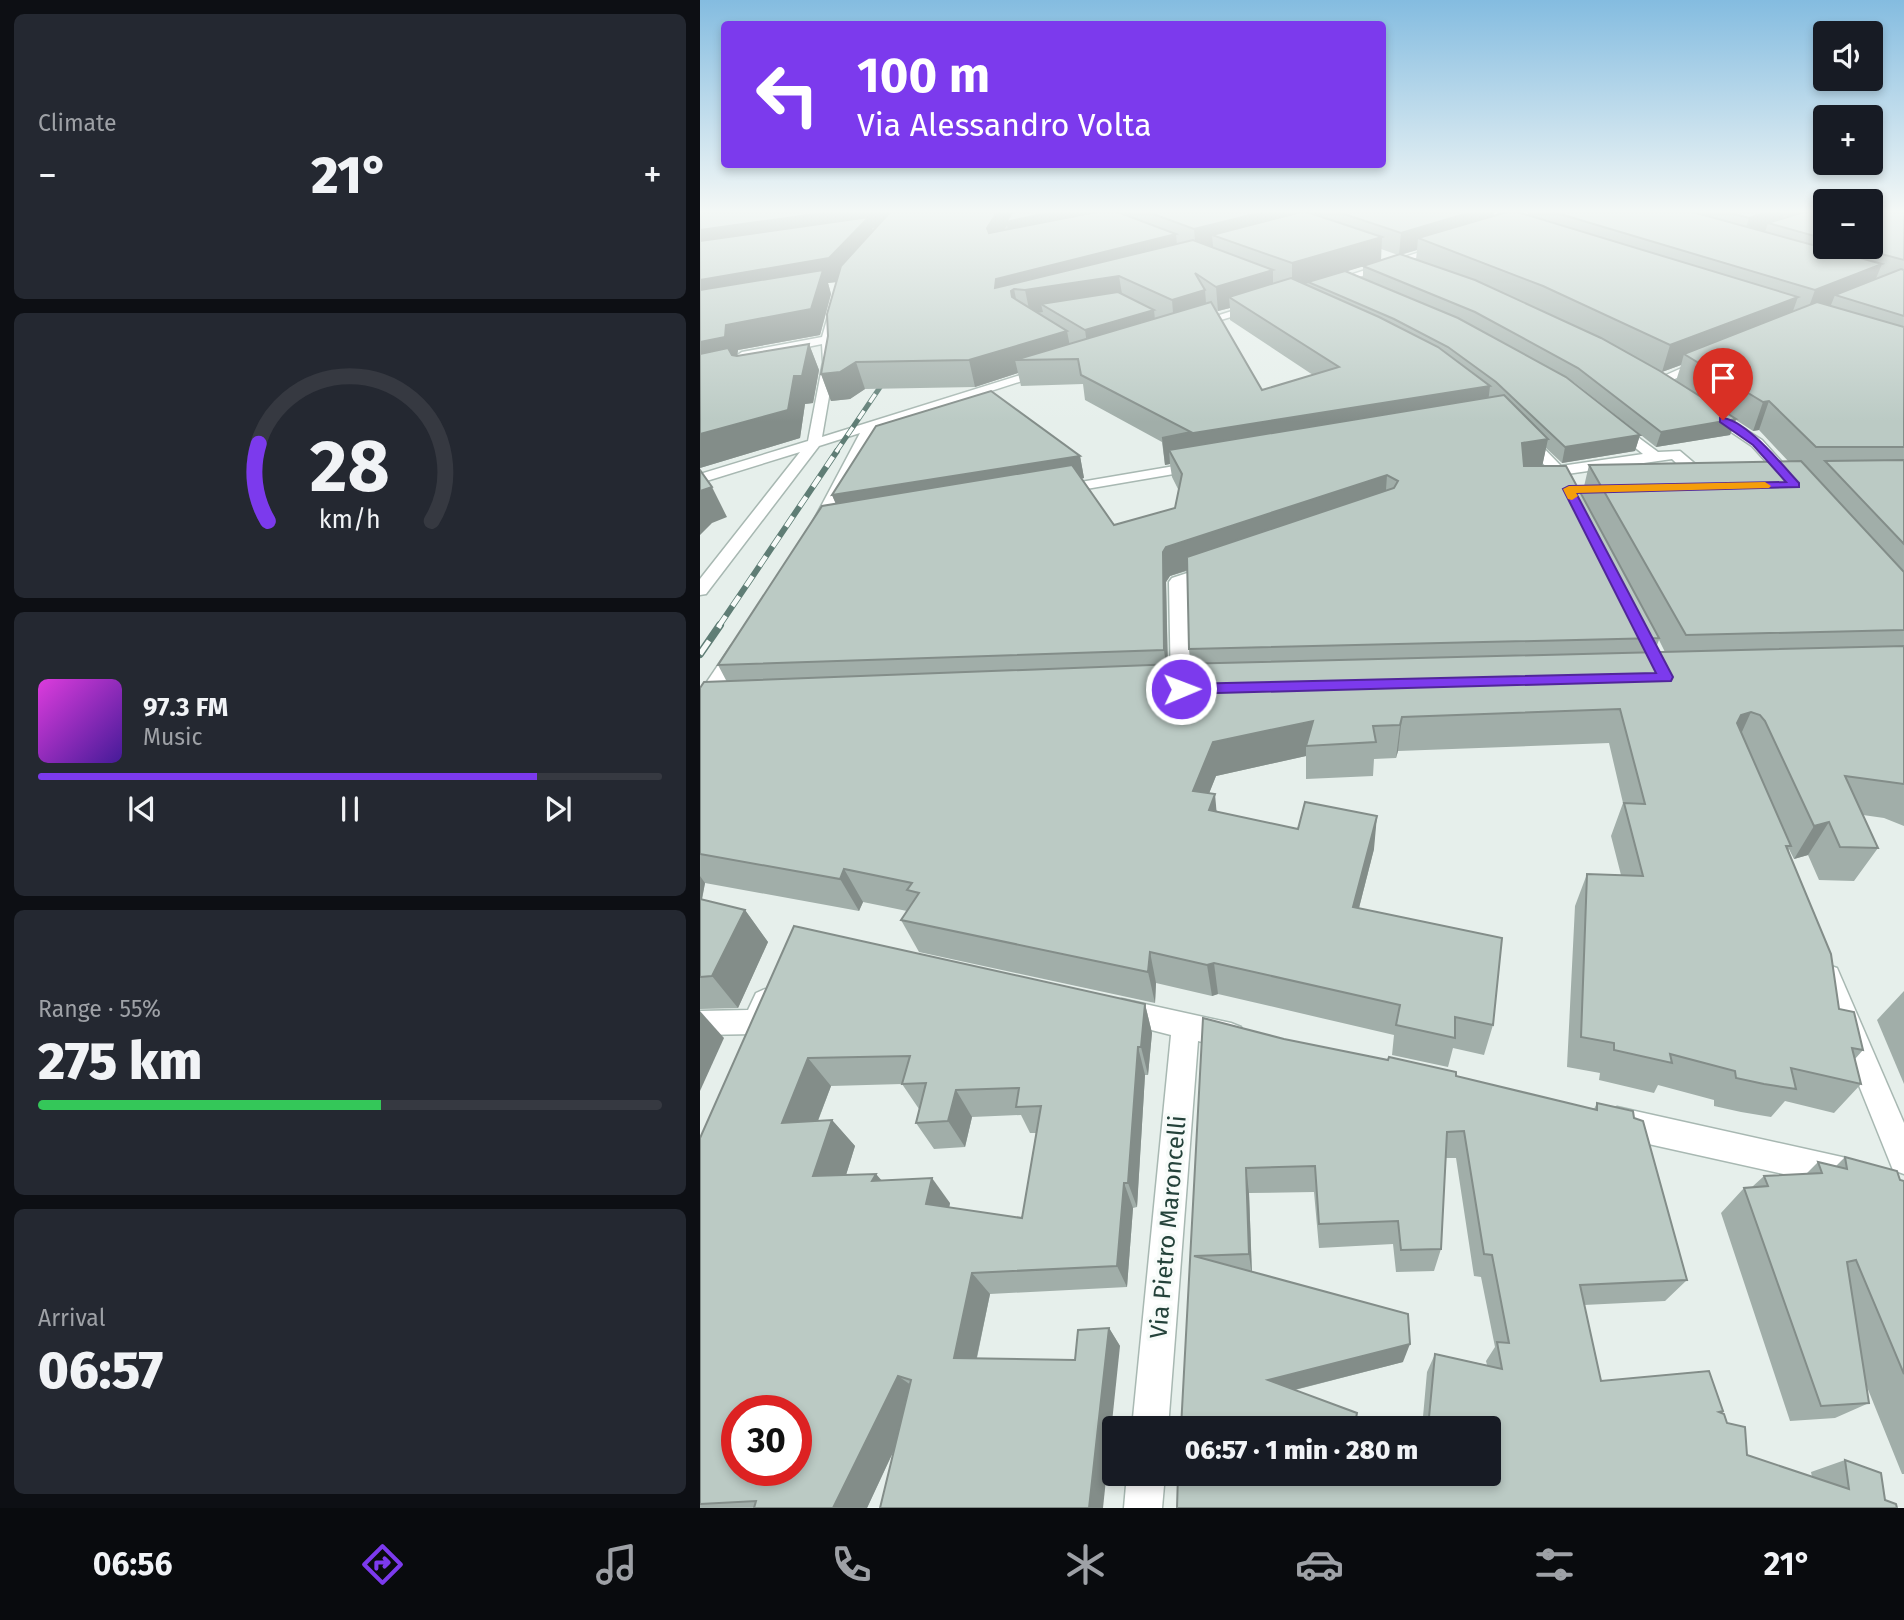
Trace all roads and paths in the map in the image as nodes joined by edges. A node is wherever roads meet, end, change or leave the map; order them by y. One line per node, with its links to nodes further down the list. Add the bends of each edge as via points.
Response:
1 (1334, 281): 3 (street)
2 (1353, 281): 4 (street)
3 (1318, 286)
4 (1367, 287)
5 (838, 300): 8 (street)
6 (1266, 303): 7 (street)
7 (1186, 328)
8 (827, 339): 10 (street); 13 (street, via 742,356)
9 (1721, 355): 14 (street)
10 (829, 362): 11 (street); 19 (street)
11 (816, 364)
12 (1062, 366): 18 (street)
13 (740, 368)
14 (1660, 380)
15 (1702, 407): 24 (street, via 1757,443 1798,485)
16 (1602, 414): 20 (street)
17 (1513, 424): 22 (street)
18 (871, 426): 19 (street); 28 (street)
19 (814, 444): 23 (street); 30 (street)
20 (1656, 458): 22 (street); 25 (street, via 1675,454 1701,479 1721,482)
21 (1215, 463): 26 (street)
22 (1558, 471): 27 (street)
23 (700, 479)
24 (1765, 480)
25 (1692, 487)
26 (1037, 493)
27 (1576, 493)
28 (819, 533)
29 (1230, 564): 32 (street, via 1178,582)
30 (702, 584)
31 (744, 640): 34 (street)
32 (1181, 689)
33 (728, 705): 34 (street)
34 (700, 707)
35 (1819, 957): 43 (street)
36 (777, 974): 38 (street, via 750,1035)
37 (1091, 1004): 39 (street)
38 (700, 1023)
39 (1186, 1026): 40 (street); 44 (street, Via Pietro Maroncelli)
40 (1254, 1041)
41 (1592, 1116): 42 (street)
42 (1863, 1176)
43 (1900, 1176)
44 (1151, 1416)
45 (1145, 1486): 46 (street)
46 (1143, 1508)

